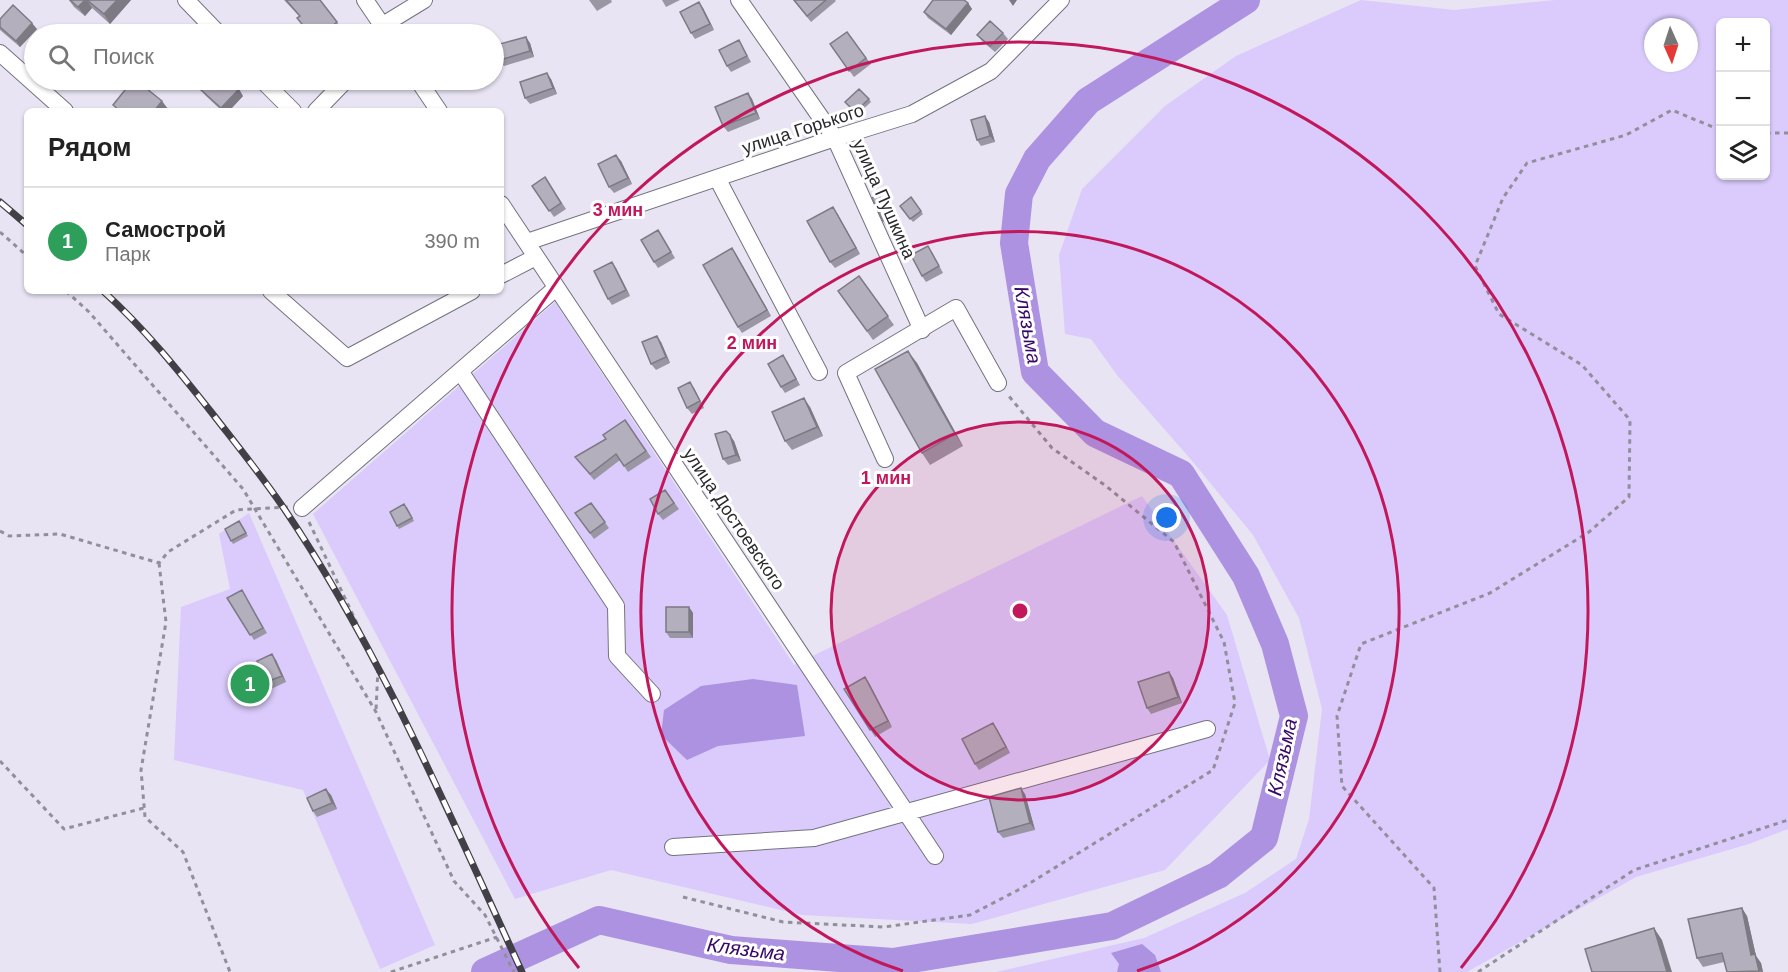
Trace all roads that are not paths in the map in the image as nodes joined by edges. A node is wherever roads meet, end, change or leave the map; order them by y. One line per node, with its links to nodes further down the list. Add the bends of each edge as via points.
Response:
1 (186, 0): 6 (street)
2 (365, 0): 7 (street)
3 (424, 0): 8 (street)
4 (739, 0): 19 (street, улица Пушкина)
5 (1061, 0): 19 (street, улица Горького, via 991,70 912,114)
6 (209, 24)
7 (381, 24)
8 (393, 24)
9 (0, 53): 10 (street)
10 (24, 74)
11 (42, 90): 15 (street)
12 (272, 90): 16 (street)
13 (336, 90): 17 (street)
14 (425, 90): 18 (street)
15 (63, 108)
16 (290, 108)
17 (319, 108)
18 (437, 108)
19 (835, 138): 20 (street, улица Горького); 27 (street, улица Пушкина)
20 (717, 178): 22 (street, улица Горького); 29 (street)
21 (504, 209): 22 (street, улица Достоевского)
22 (531, 250): 23 (street, улица Горького); 24 (street, улица Достоевского)
23 (504, 272)
24 (556, 288): 28 (street); 35 (street, улица Достоевского)
25 (274, 294): 26 (street, via 347,358)
26 (466, 294)
27 (922, 330): 30 (street, via 956,308); 31 (street, via 846,374)
28 (460, 371): 32 (street); 33 (street, via 616,606 616,656)
29 (819, 372)
30 (998, 383)
31 (885, 459)
32 (302, 508)
33 (652, 694)
34 (1207, 729): 35 (street)
35 (907, 814): 36 (street, via 814,838); 37 (street, улица Достоевского)
36 (673, 847)
37 (935, 856)

